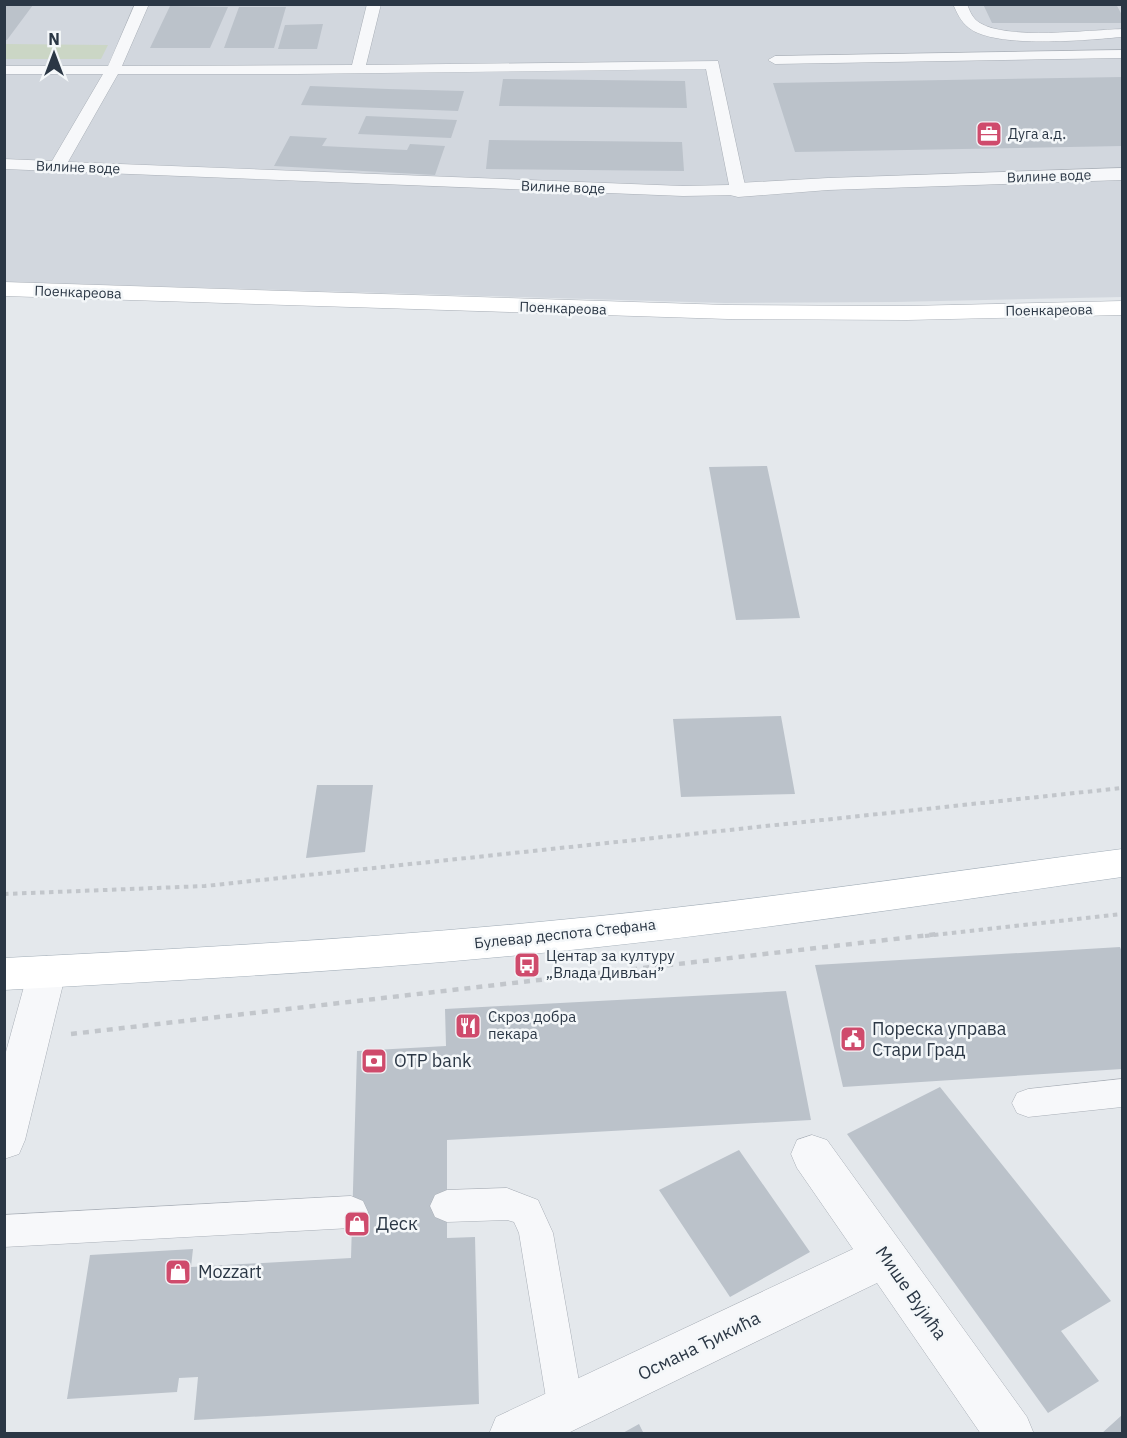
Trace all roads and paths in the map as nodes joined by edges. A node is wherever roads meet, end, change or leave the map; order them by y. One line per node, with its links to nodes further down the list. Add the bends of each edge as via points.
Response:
1 (142, 4): 9 (lane)
2 (374, 4): 7 (lane)
3 (960, 4): 4 (lane, via 967,20 988,32)
4 (1122, 33)
5 (1122, 54): 6 (lane)
6 (775, 60)
7 (358, 69): 9 (lane); 13 (lane, via 713,64)
8 (4, 70): 9 (lane)
9 (113, 70): 11 (lane)
10 (4, 164): 11 (lane, Вилине воде)
11 (57, 166): 13 (lane, Вилине воде, via 639,190)
12 (1122, 174): 13 (street, Вилине воде)
13 (738, 190)
14 (4, 289): 15 (street, Поенкареова, via 728,312)
15 (1122, 308)
16 (1122, 788): 18 (path, via 205,886)
17 (1122, 863): 20 (street, Булевар деспота Стефана, via 672,923 276,959)
18 (4, 894)
19 (1122, 914): 22 (path)
20 (47, 972): 21 (street, Булевар деспота Стефана); 22 (street)
21 (4, 974)
22 (30, 1039): 25 (street)
23 (1122, 1093): 24 (lane)
24 (1028, 1103)
25 (4, 1140)
26 (812, 1154): 30 (street, Мише Вујића)
27 (447, 1206): 31 (lane, via 507,1204 526,1211 536,1233)
28 (351, 1212): 29 (lane)
29 (4, 1231)
30 (885, 1256): 31 (street, Османа Ђикића); 33 (street, Мише Вујића)
31 (566, 1410): 32 (street, Османа Ђикића)
32 (513, 1434)
33 (1010, 1434)

